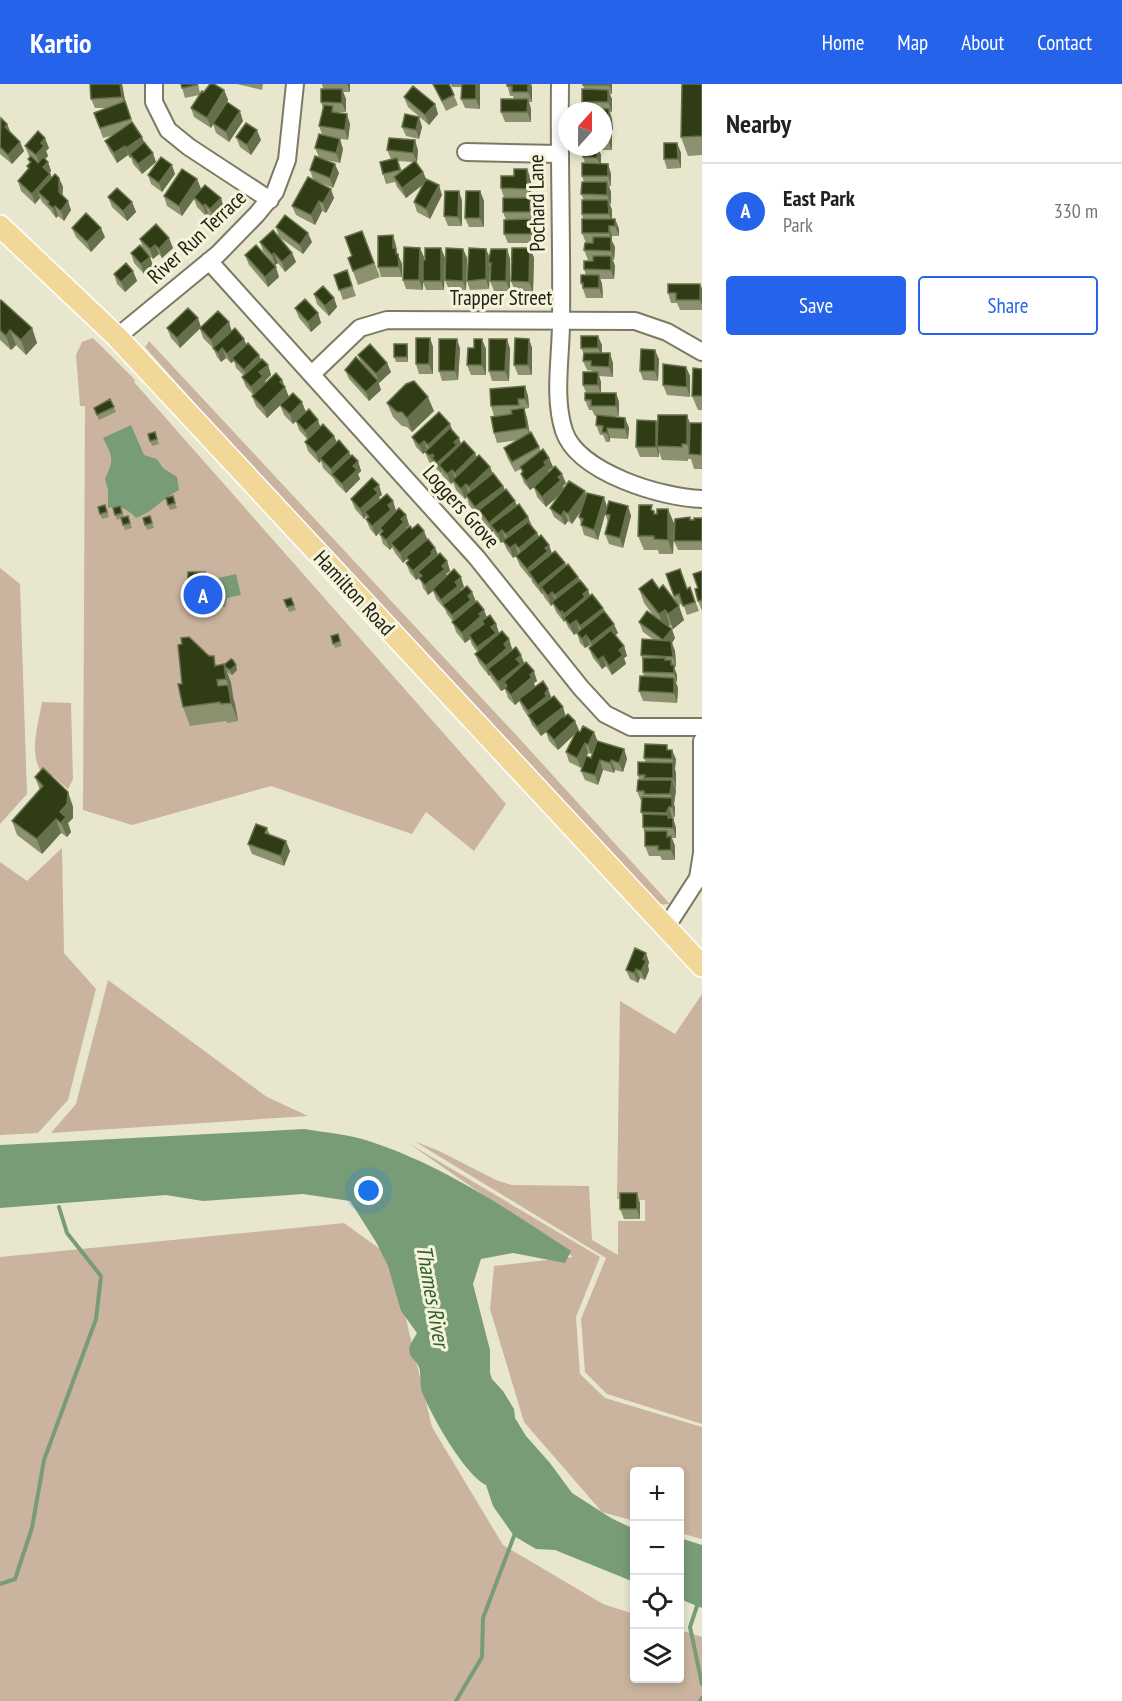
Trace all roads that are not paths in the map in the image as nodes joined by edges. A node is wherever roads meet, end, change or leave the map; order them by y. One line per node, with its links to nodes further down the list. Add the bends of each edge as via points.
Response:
1 (154, 84): 8 (street, via 154,102 168,130)
2 (295, 84): 8 (street, River Run Terrace, via 287,160)
3 (560, 84): 4 (street, Pochard Lane)
4 (560, 102)
5 (466, 152): 6 (street)
6 (558, 154)
7 (559, 156): 11 (street, Pochard Lane)
8 (270, 200): 10 (street, River Run Terrace)
9 (0, 226): 12 (main road, Hamilton Road)
10 (209, 261): 12 (street, River Run Terrace); 14 (street, Loggers Grove)
11 (561, 321): 13 (street, Trapper Street, via 635,321 667,332); 14 (street, Trapper Street, via 387,320 360,328); 15 (street, Pochard Lane, via 559,397 565,433 579,453 601,471 644,489)
12 (117, 337): 18 (main road, Hamilton Road)
13 (702, 352)
14 (312, 374): 16 (street, Loggers Grove, via 477,558 606,714 631,727)
15 (702, 499)
16 (702, 726)
17 (702, 741): 18 (street, via 702,854 698,878)
18 (665, 929): 19 (main road, Hamilton Road)
19 (702, 966)

